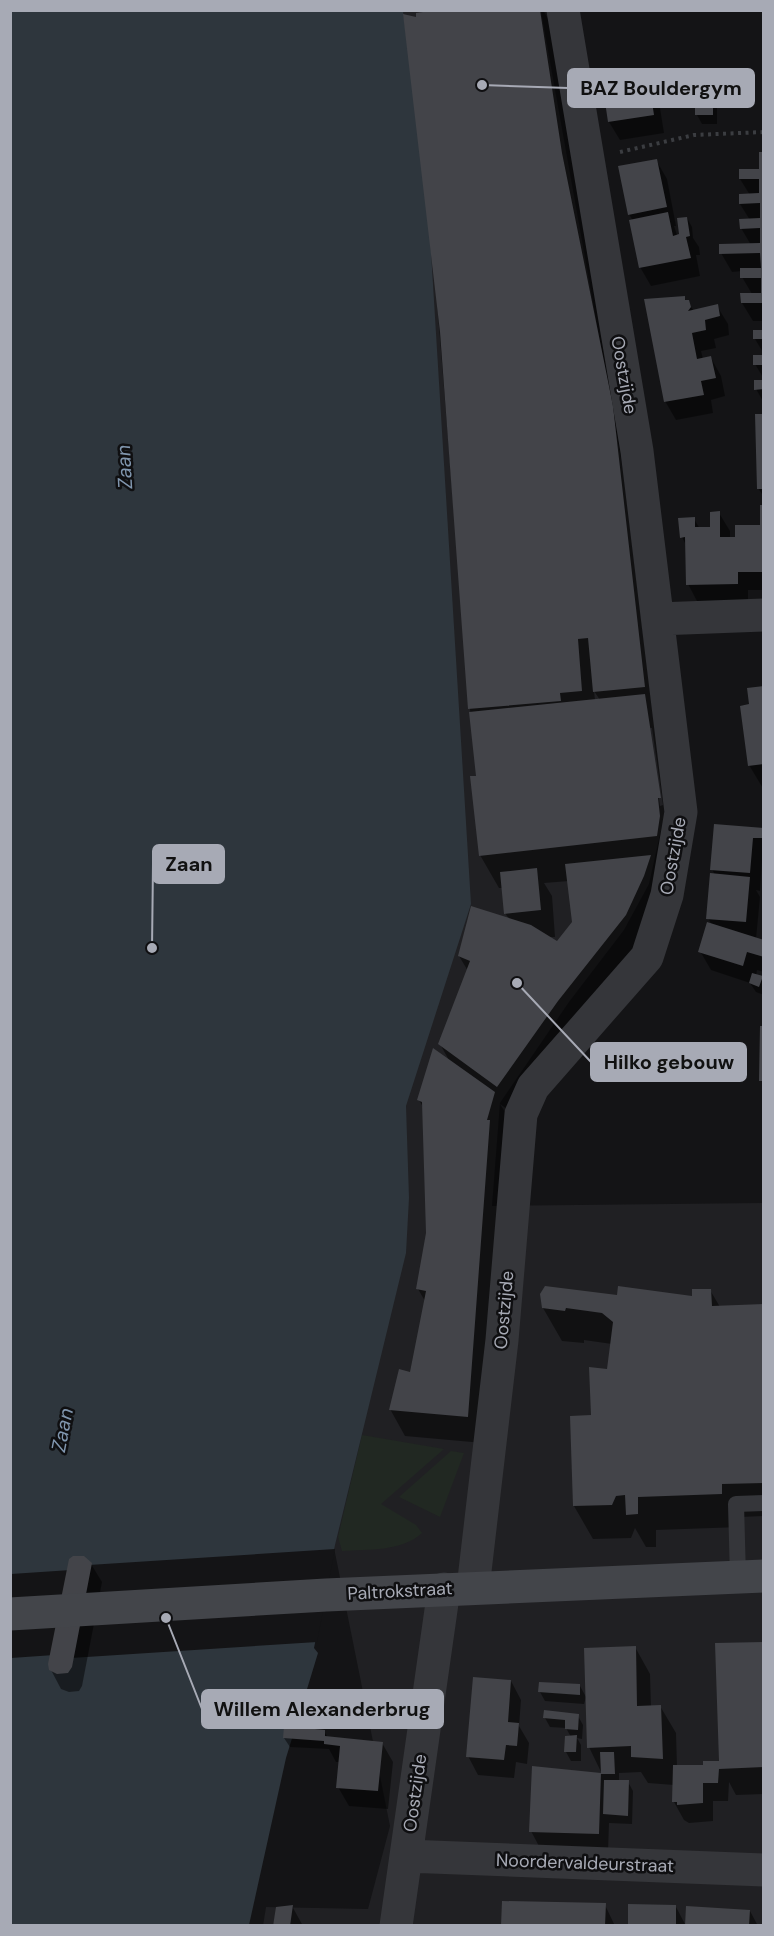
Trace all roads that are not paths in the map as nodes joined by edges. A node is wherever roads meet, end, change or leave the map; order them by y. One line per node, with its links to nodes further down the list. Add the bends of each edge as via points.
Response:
1 (563, 10): 3 (street, Oostzijde, via 637,451)
2 (764, 615): 3 (street)
3 (658, 619): 6 (street, Oostzijde, via 681,812 667,895 647,957 533,1087 520,1114 502,1340)
4 (764, 1503): 5 (lane, via 736,1504)
5 (751, 1577): 6 (street, Paltrokstraat)
6 (459, 1589): 7 (street, Paltrokstraat); 8 (street, Oostzijde)
7 (23, 1613)
8 (406, 1856): 9 (street, Noordervaldeurstraat); 10 (street, Oostzijde)
9 (764, 1870)
10 (396, 1926)

